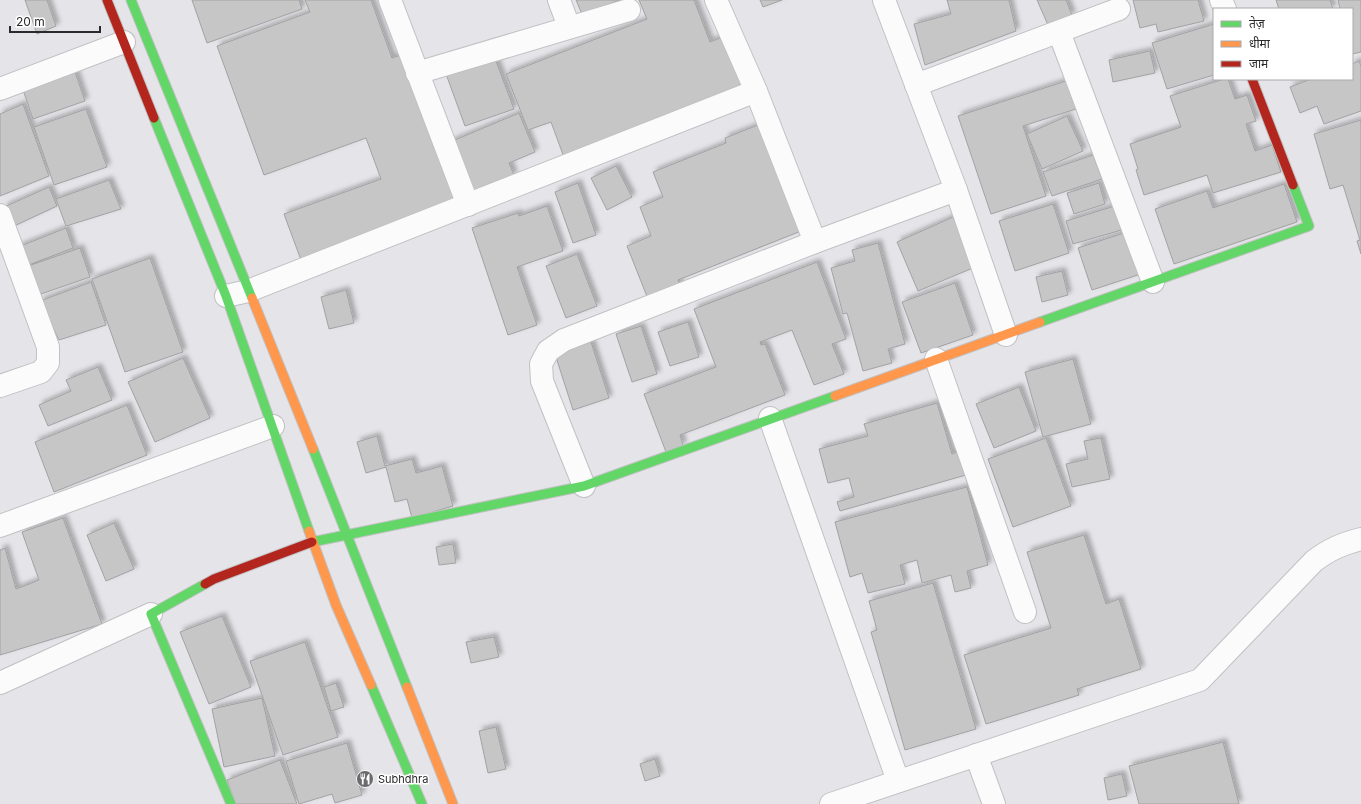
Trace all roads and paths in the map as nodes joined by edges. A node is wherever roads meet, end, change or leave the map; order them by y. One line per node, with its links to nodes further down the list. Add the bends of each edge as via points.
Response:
1 (106, 0): 11 (street)
2 (131, 0): 23 (street)
3 (390, 0): 12 (street)
4 (560, 0): 9 (street)
5 (716, 0): 16 (street)
6 (884, 0): 14 (street)
7 (629, 10): 9 (street)
8 (1119, 10): 10 (street)
9 (569, 27): 12 (street)
10 (1059, 32): 14 (street); 22 (street)
11 (124, 42): 15 (street); 24 (street)
12 (417, 73): 18 (street)
13 (1252, 80): 22 (street, via 1309,226)
14 (916, 85): 17 (street)
15 (0, 89)
16 (756, 91): 18 (street); 21 (street)
17 (956, 190): 21 (street); 25 (street)
18 (468, 205): 23 (street)
19 (0, 215): 20 (street)
20 (4, 237): 27 (street, via 48,347 48,364 41,372)
21 (815, 242): 30 (street, via 564,340 548,350 541,364 542,381)
22 (1153, 282): 25 (street)
23 (248, 291): 24 (street); 32 (street)
24 (226, 296): 29 (street)
25 (1006, 335): 26 (street)
26 (936, 359): 28 (street); 35 (street)
27 (0, 386)
28 (770, 418): 30 (street); 39 (street)
29 (273, 426): 31 (street); 34 (street)
30 (584, 486): 32 (street)
31 (0, 526)
32 (348, 536): 34 (street); 42 (street)
33 (1361, 539): 38 (street, via 1338,546 1314,561 1200,680)
34 (313, 542): 36 (street, via 214,579); 41 (street, via 336,605)
35 (1026, 612)
36 (151, 614): 37 (street); 40 (street)
37 (0, 683)
38 (976, 755): 39 (street); 44 (street)
39 (898, 781): 43 (street)
40 (231, 804)
41 (422, 804)
42 (453, 804)
43 (831, 804)
44 (994, 804)

